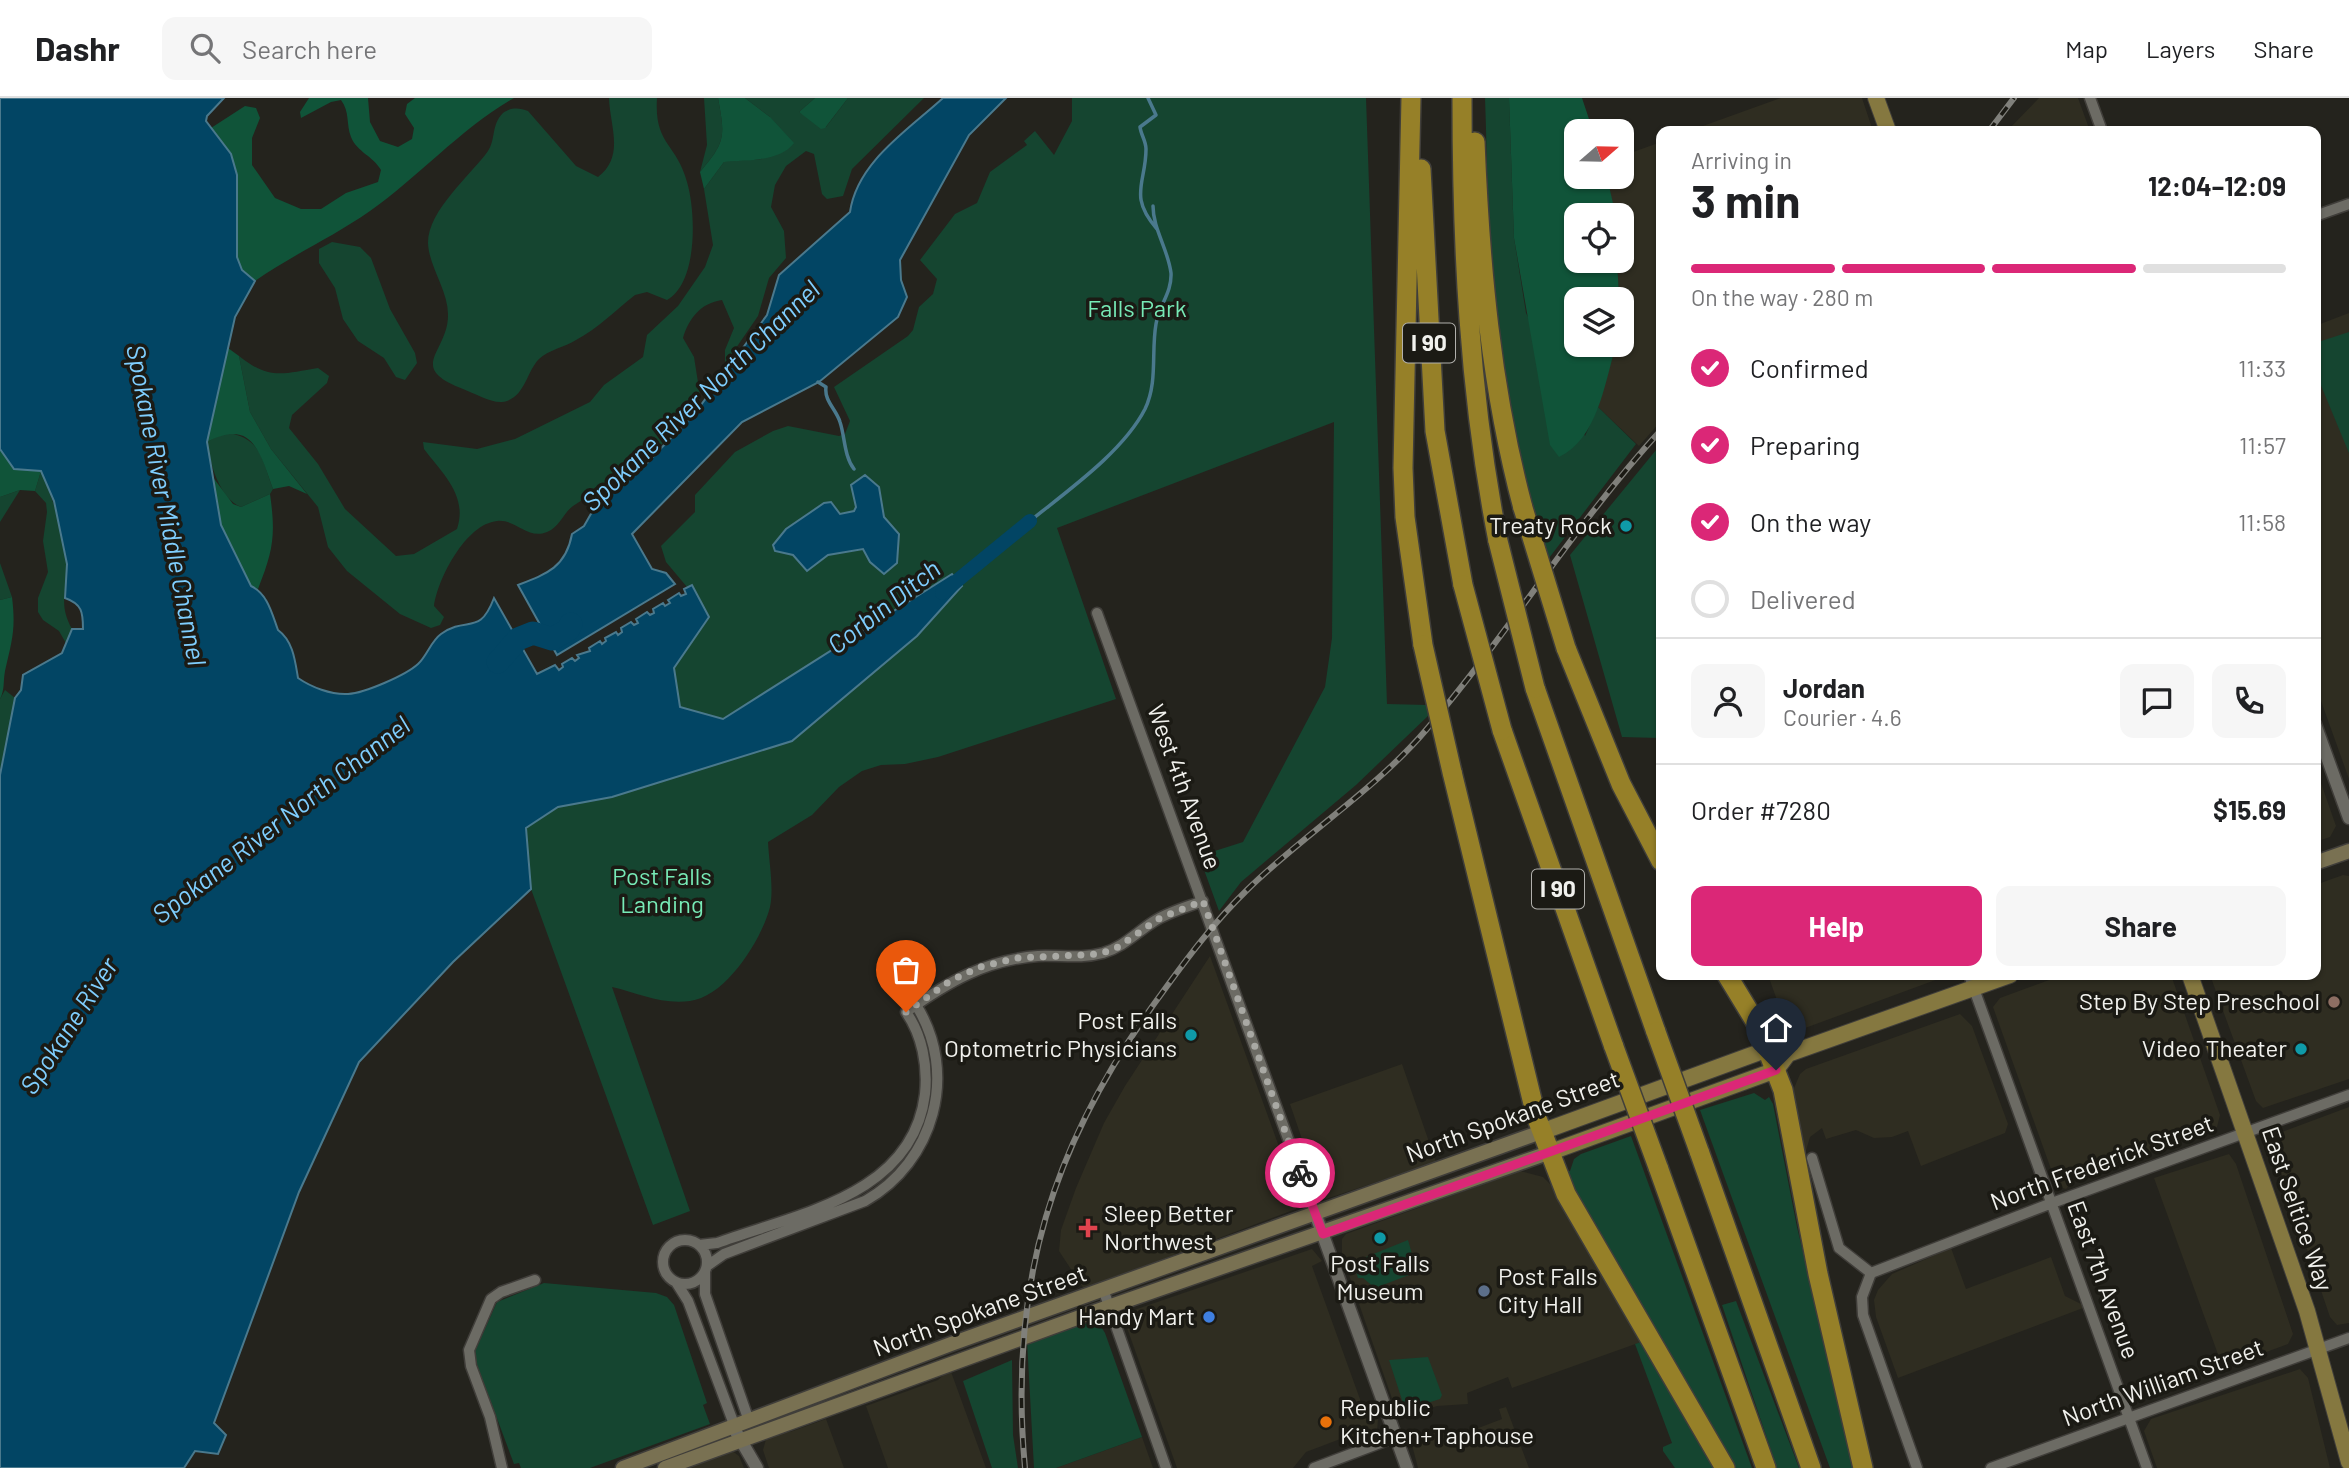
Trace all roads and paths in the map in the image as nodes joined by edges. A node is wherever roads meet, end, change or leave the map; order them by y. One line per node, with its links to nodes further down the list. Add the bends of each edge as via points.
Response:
1 (1411, 98): 26 (highway, bridge, via 1405,517 1423,645)
2 (1419, 98): 55 (highway, I 90, bridge, via 1435,431 1463,585 1502,730)
3 (1462, 98): 56 (highway, I 90, bridge, via 1465,279 1477,420 1498,541 1535,688)
4 (1473, 98): 15 (highway, bridge, via 1488,331 1511,462 1566,648 1621,785)
5 (1876, 98): 7 (main road)
6 (2090, 98): 8 (street)
7 (1886, 126)
8 (2100, 126)
9 (2349, 204): 10 (street)
10 (2321, 214)
11 (1097, 613): 17 (street, West 4th Avenue)
12 (2321, 741): 13 (street)
13 (2349, 818)
14 (2349, 851): 16 (main road)
15 (1656, 852)
16 (2321, 861)
17 (1203, 901): 21 (street, via 1160,918 1108,951 991,964 950,981); 31 (street, West 4th Avenue)
18 (1730, 980): 22 (highway)
19 (2192, 980): 27 (main road, East Seltice Way)
20 (1971, 982): 23 (main road); 30 (street, East 7th Avenue)
21 (911, 1008): 33 (street, via 922,1050 925,1090 913,1134 891,1167 849,1196 717,1243); 34 (street, via 933,1042 937,1088 928,1131 908,1165 865,1201 724,1254)
22 (1768, 1049): 23 (main road); 24 (highway); 26 (main road, North Spokane Street)
23 (1788, 1054): 24 (main road)
24 (1776, 1070): 28 (main road, North Spokane Street); 57 (highway)
25 (2349, 1095): 27 (street, North Frederick Street)
26 (1541, 1132): 28 (highway); 31 (main road, North Spokane Street)
27 (2246, 1132): 30 (street, North Frederick Street); 41 (main road, East Seltice Way)
28 (1548, 1153): 32 (main road, North Spokane Street); 54 (highway, via 1566,1194)
29 (1812, 1158): 35 (street, via 1839,1248)
30 (2052, 1203): 35 (street, North Frederick Street); 42 (street, East 7th Avenue)
31 (1315, 1213): 32 (street); 38 (main road, North Spokane Street)
32 (1323, 1234): 39 (main road, North Spokane Street); 45 (street)
33 (699, 1245): 34 (street, via 706,1254); 37 (street, via 681,1240 666,1250 665,1272)
34 (706, 1269): 37 (street, via 695,1282); 43 (street, via 705,1294)
35 (1871, 1273): 58 (street, via 1862,1297 1863,1315)
36 (535, 1280): 48 (street, via 491,1299 469,1350)
37 (676, 1282): 44 (street, via 688,1301)
38 (1103, 1289): 39 (street); 43 (main road, North Spokane Street)
39 (1109, 1307): 43 (main road, North Spokane Street); 51 (street)
40 (2349, 1338): 41 (street, North William Street)
41 (2320, 1349): 42 (street, North William Street); 46 (main road, East Seltice Way)
42 (2130, 1418): 59 (street, North William Street); 60 (street, East 7th Avenue)
43 (752, 1428): 44 (main road, North Spokane Street); 47 (street)
44 (737, 1434): 47 (street); 49 (main road, North Spokane Street); 50 (main road, North Spokane Street)
45 (1396, 1437): 52 (street); 53 (street)
46 (2349, 1462)
47 (756, 1466)
48 (502, 1468)
49 (623, 1468)
50 (665, 1468)
51 (1166, 1468)
52 (1314, 1468)
53 (1407, 1468)
54 (1725, 1468)
55 (1766, 1468)
56 (1811, 1468)
57 (1863, 1468)
58 (1917, 1468)
59 (1990, 1468)
60 (2147, 1468)

